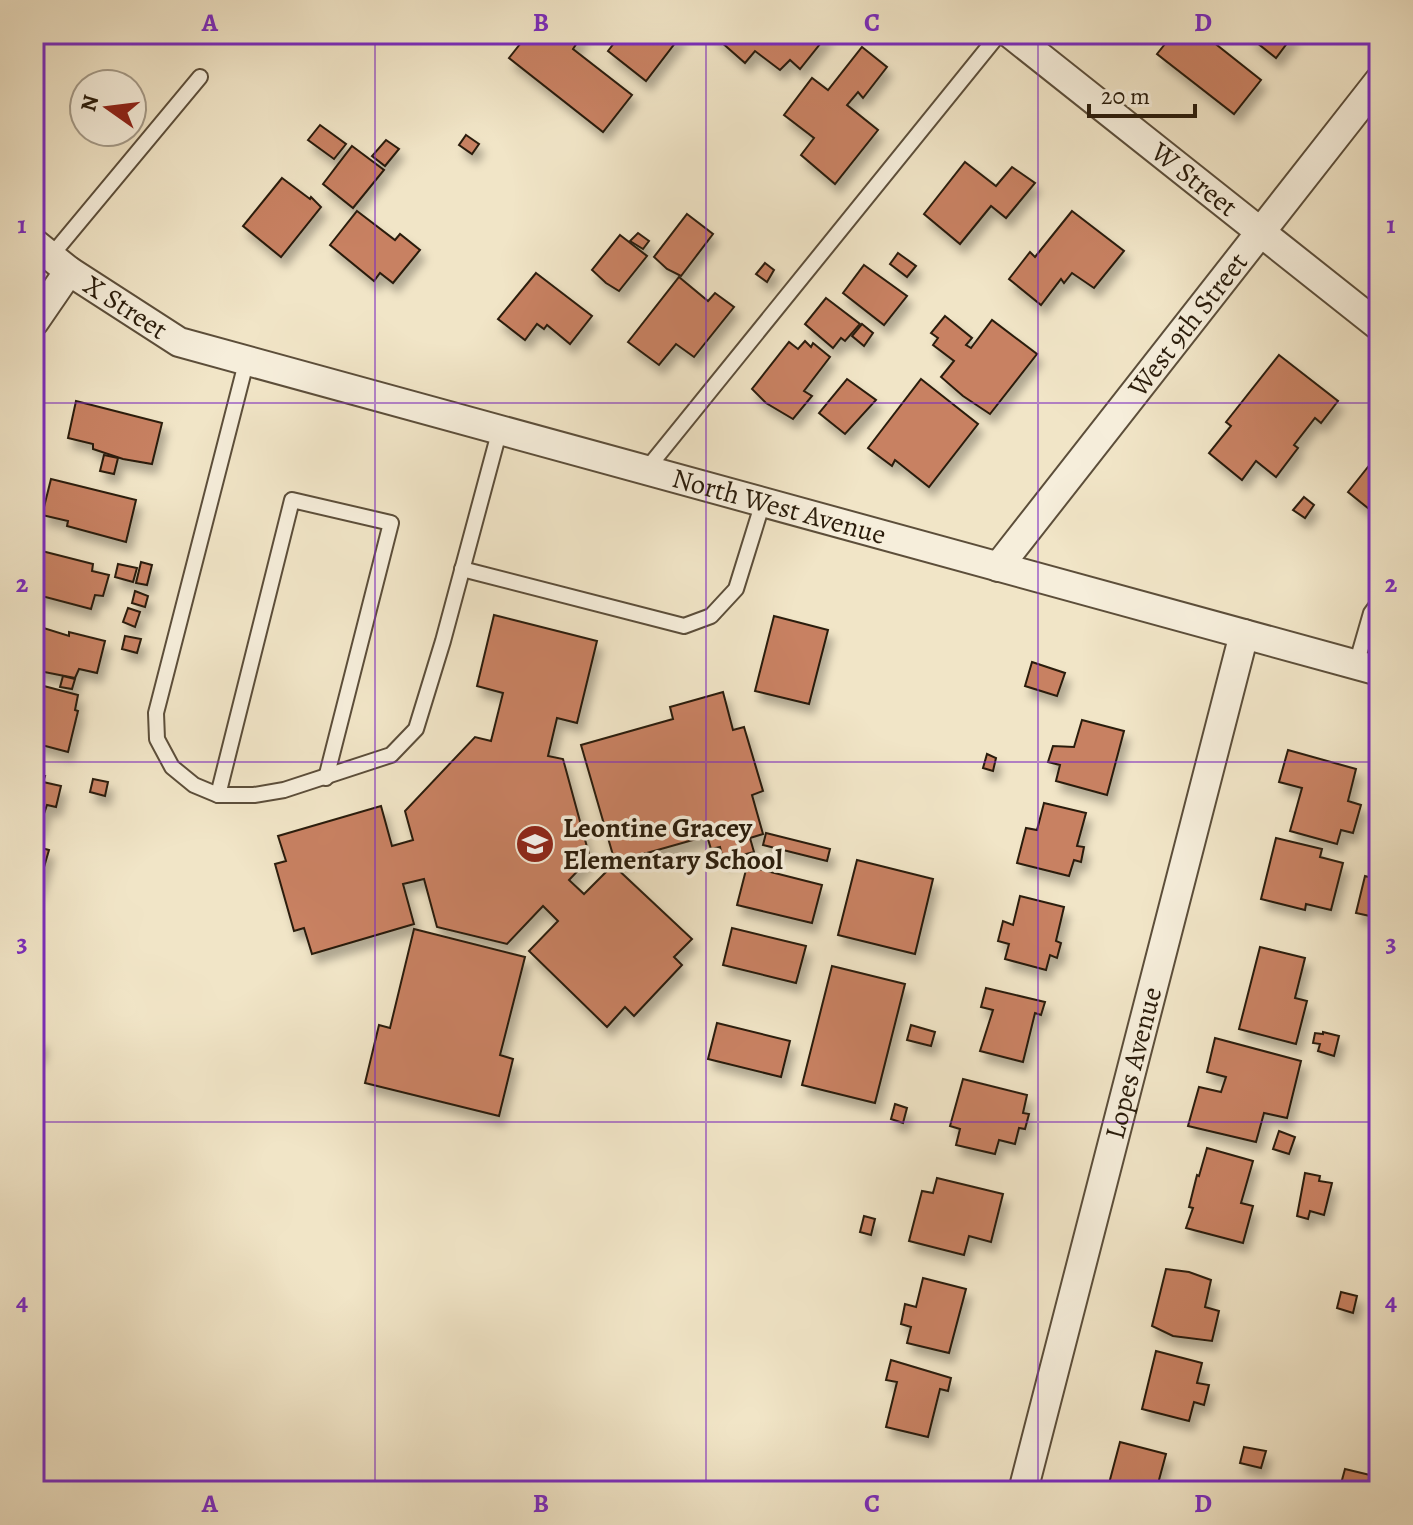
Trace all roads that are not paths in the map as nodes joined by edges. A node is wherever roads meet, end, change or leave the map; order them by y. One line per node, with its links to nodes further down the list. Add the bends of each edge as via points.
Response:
1 (999, 34): 12 (lane)
2 (1011, 34): 5 (street, W Street)
3 (200, 77): 6 (lane)
4 (1379, 81): 5 (street, West 9th Street)
5 (1260, 232): 8 (street, W Street); 14 (street, West 9th Street)
6 (51, 257): 7 (street); 9 (street, X Street)
7 (34, 322)
8 (1379, 326)
9 (179, 342): 10 (street, North West Avenue)
10 (247, 359): 11 (street, North West Avenue); 20 (lane, via 156,713 157,739 172,767)
11 (500, 429): 12 (street, North West Avenue); 15 (lane)
12 (646, 470): 13 (street, North West Avenue)
13 (763, 502): 14 (street, North West Avenue); 15 (lane, via 736,589 711,616 684,626)
14 (998, 567): 17 (street, North West Avenue)
15 (462, 569): 19 (lane, via 416,729 391,755)
16 (1379, 602): 18 (lane, via 1371,613)
17 (1244, 634): 18 (street, North West Avenue); 21 (street, Lopes Avenue)
18 (1367, 668)
19 (326, 778): 20 (lane, via 269,792); 20 (lane, via 391,523 292,500)
20 (218, 795)
21 (1023, 1491)

